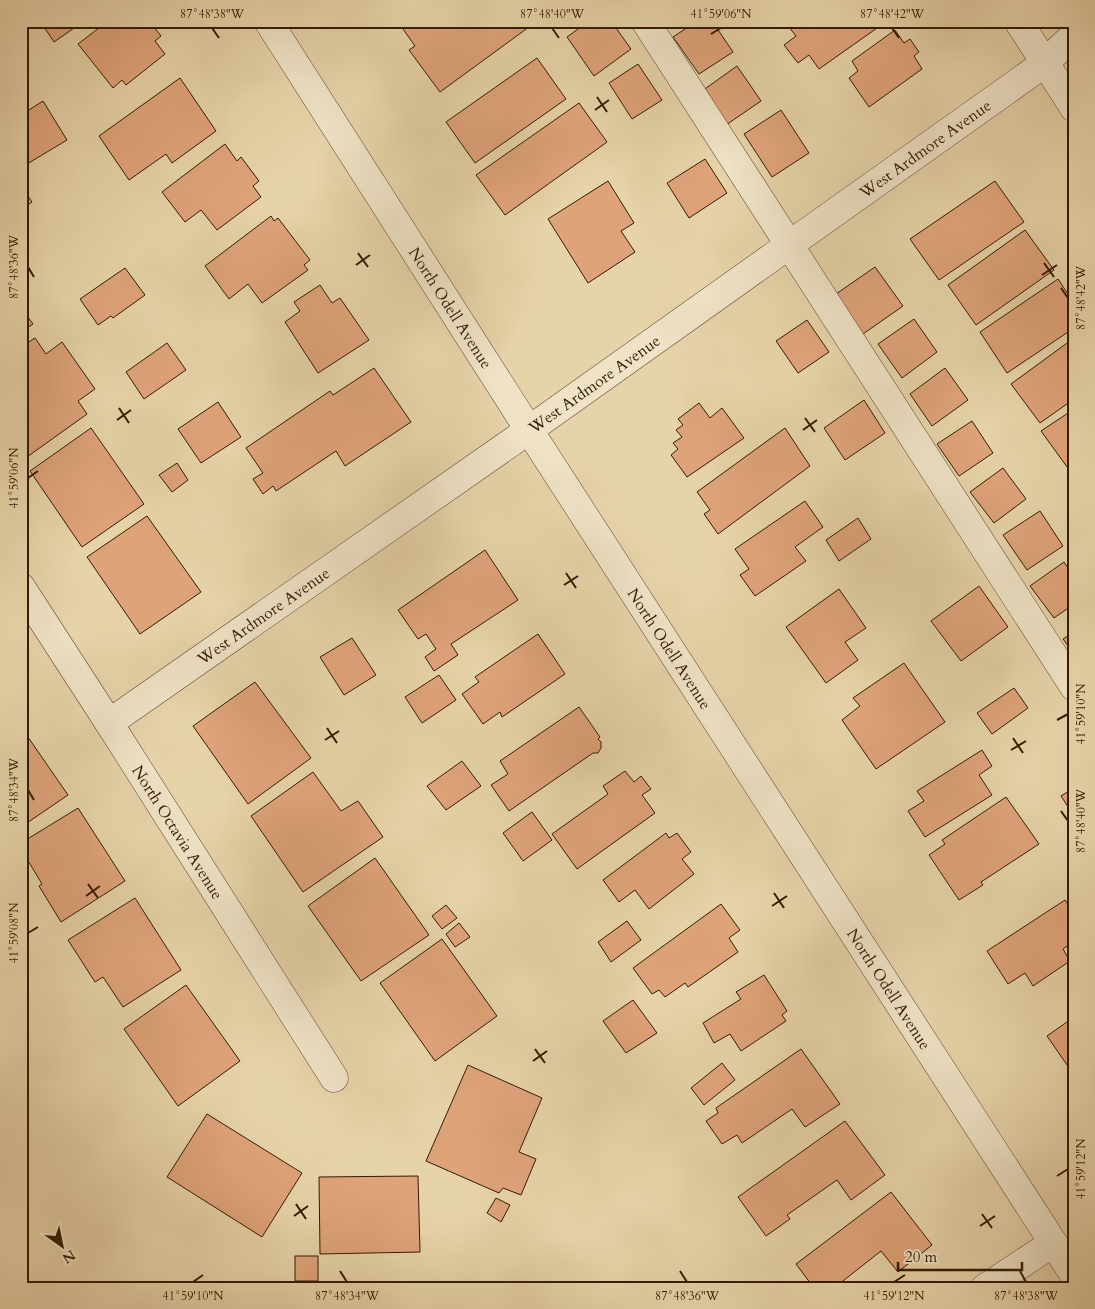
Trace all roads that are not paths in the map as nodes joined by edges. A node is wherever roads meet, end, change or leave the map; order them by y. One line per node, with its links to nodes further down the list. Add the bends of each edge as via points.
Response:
1 (268, 21): 8 (street, North Odell Avenue)
2 (645, 21): 7 (street)
3 (1018, 21): 5 (street)
4 (1074, 35): 5 (street, West Ardmore Avenue)
5 (1045, 63): 6 (street); 7 (street, West Ardmore Avenue)
6 (1074, 108)
7 (789, 245): 8 (street, West Ardmore Avenue); 10 (street)
8 (528, 430): 11 (street, West Ardmore Avenue); 13 (street, North Odell Avenue)
9 (21, 587): 11 (street, North Octavia Avenue)
10 (1074, 687)
11 (109, 723): 12 (street, North Octavia Avenue)
12 (334, 1078)
13 (1053, 1243): 14 (street, North Odell Avenue); 15 (street)
14 (1074, 1275)
15 (985, 1288)

